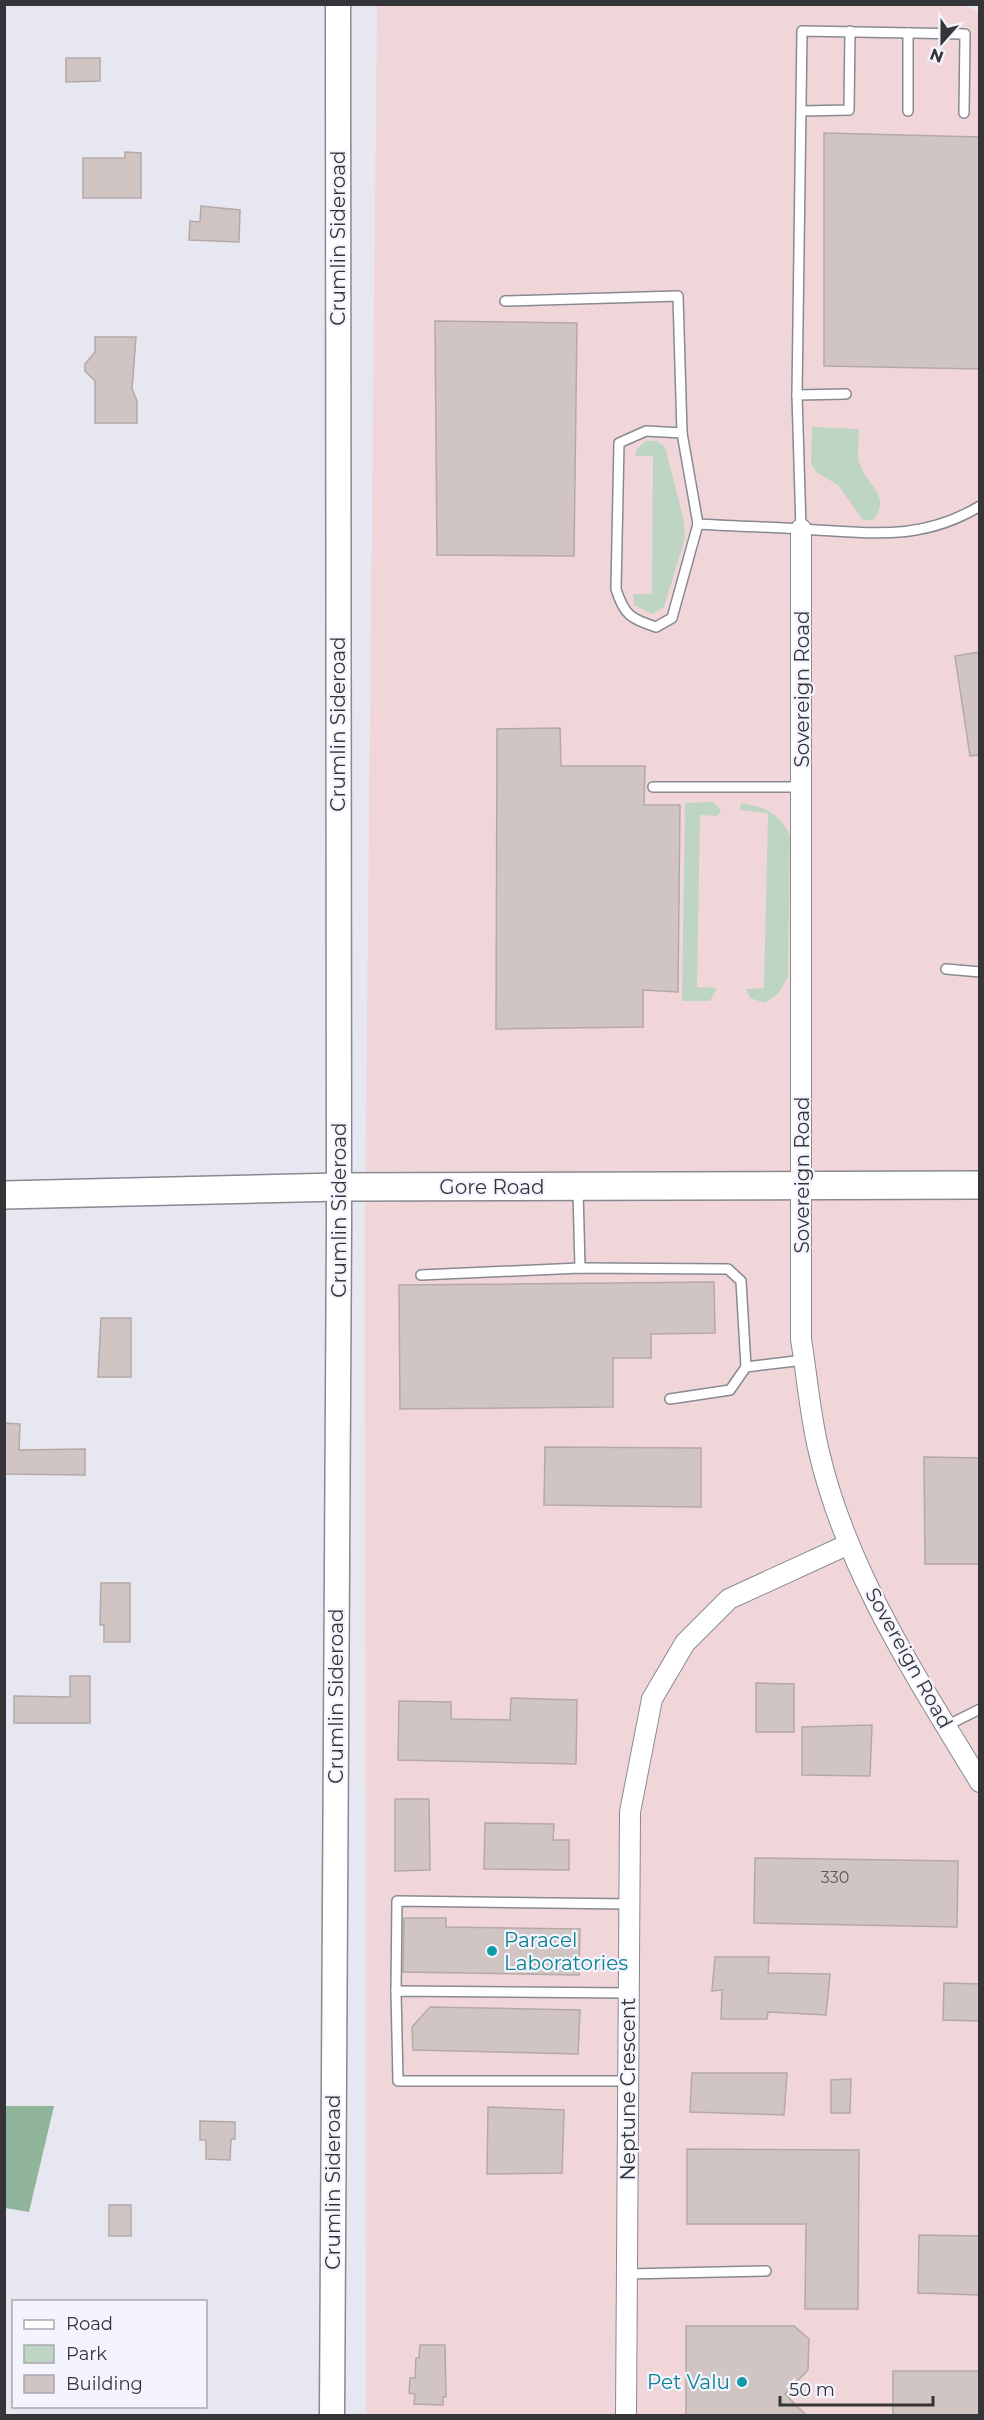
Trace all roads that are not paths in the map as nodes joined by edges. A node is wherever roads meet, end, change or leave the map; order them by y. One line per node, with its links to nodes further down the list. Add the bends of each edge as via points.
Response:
1 (338, 4): 21 (street, Crumlin Sideroad)
2 (850, 31): 3 (lane); 4 (lane, via 849,111); 4 (lane, via 802,31)
3 (908, 33): 5 (lane); 6 (lane, via 965,34)
4 (802, 111): 9 (lane)
5 (908, 111)
6 (964, 113)
7 (505, 301): 10 (lane, via 678,296)
8 (846, 394): 9 (lane)
9 (797, 395): 13 (lane)
10 (682, 434): 12 (lane); 12 (lane, via 646,431 620,442 616,589 622,608 635,621 656,627 672,618)
11 (980, 506): 13 (lane, via 924,529 883,535)
12 (698, 524): 13 (lane)
13 (801, 529): 14 (street, Sovereign Road)
14 (802, 786): 15 (lane); 18 (street, Sovereign Road)
15 (653, 787)
16 (946, 969): 17 (lane)
17 (980, 972)
18 (802, 1185): 19 (main road, Gore Road); 20 (main road, Gore Road); 25 (street, Sovereign Road)
19 (980, 1185)
20 (578, 1186): 21 (main road, Gore Road); 23 (lane)
21 (339, 1187): 22 (main road, Gore Road); 38 (street, Crumlin Sideroad)
22 (4, 1195)
23 (580, 1268): 24 (lane); 26 (lane, via 728,1269 741,1281)
24 (422, 1275)
25 (804, 1360): 26 (lane); 28 (street, Sovereign Road, via 819,1452)
26 (746, 1367): 27 (lane, via 730,1390)
27 (670, 1399)
28 (849, 1544): 30 (street, Sovereign Road, via 899,1647); 32 (street, Neptune Crescent, via 729,1599 685,1643 652,1699 630,1812)
29 (980, 1708): 30 (lane)
30 (946, 1726): 31 (street, Sovereign Road)
31 (980, 1782)
32 (630, 1904): 33 (lane, via 397,1901); 34 (street, Neptune Crescent)
33 (396, 1990): 34 (lane); 35 (lane, via 398,2081)
34 (628, 1993): 35 (street, Neptune Crescent)
35 (628, 2081): 37 (street, Neptune Crescent)
36 (765, 2271): 37 (lane)
37 (627, 2274): 39 (street, Neptune Crescent)
38 (332, 2415)
39 (627, 2415)

